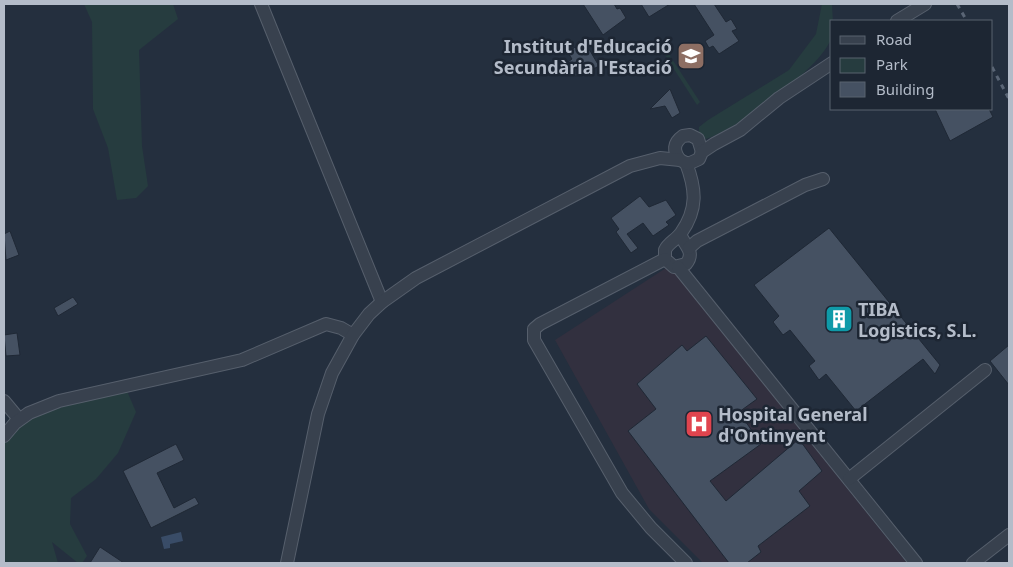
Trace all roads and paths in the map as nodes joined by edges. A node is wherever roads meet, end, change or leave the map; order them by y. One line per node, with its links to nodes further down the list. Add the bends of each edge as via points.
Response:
1 (261, 4): 10 (street)
2 (926, 4): 3 (street)
3 (898, 20)
4 (830, 64): 5 (street, via 779,98 740,130)
5 (693, 153): 7 (street, via 694,198); 10 (street, via 630,166 433,269)
6 (823, 179): 7 (street)
7 (685, 242): 8 (street, via 667,246); 9 (street, via 690,257)
8 (665, 259): 9 (street, via 670,265); 21 (street, via 540,324 534,329 534,340 622,493)
9 (683, 264): 16 (street, via 686,278)
10 (382, 302): 11 (street)
11 (353, 335): 14 (street, via 326,324 242,360 59,401); 18 (street, via 332,373 318,414)
12 (985, 370): 16 (street)
13 (4, 401): 14 (street)
14 (19, 419): 15 (street)
15 (4, 436)
16 (849, 479): 22 (street)
17 (1009, 535): 23 (street)
18 (292, 549): 19 (street); 20 (street)
19 (287, 563)
20 (292, 563)
21 (686, 563)
22 (916, 563)
23 (973, 563)

